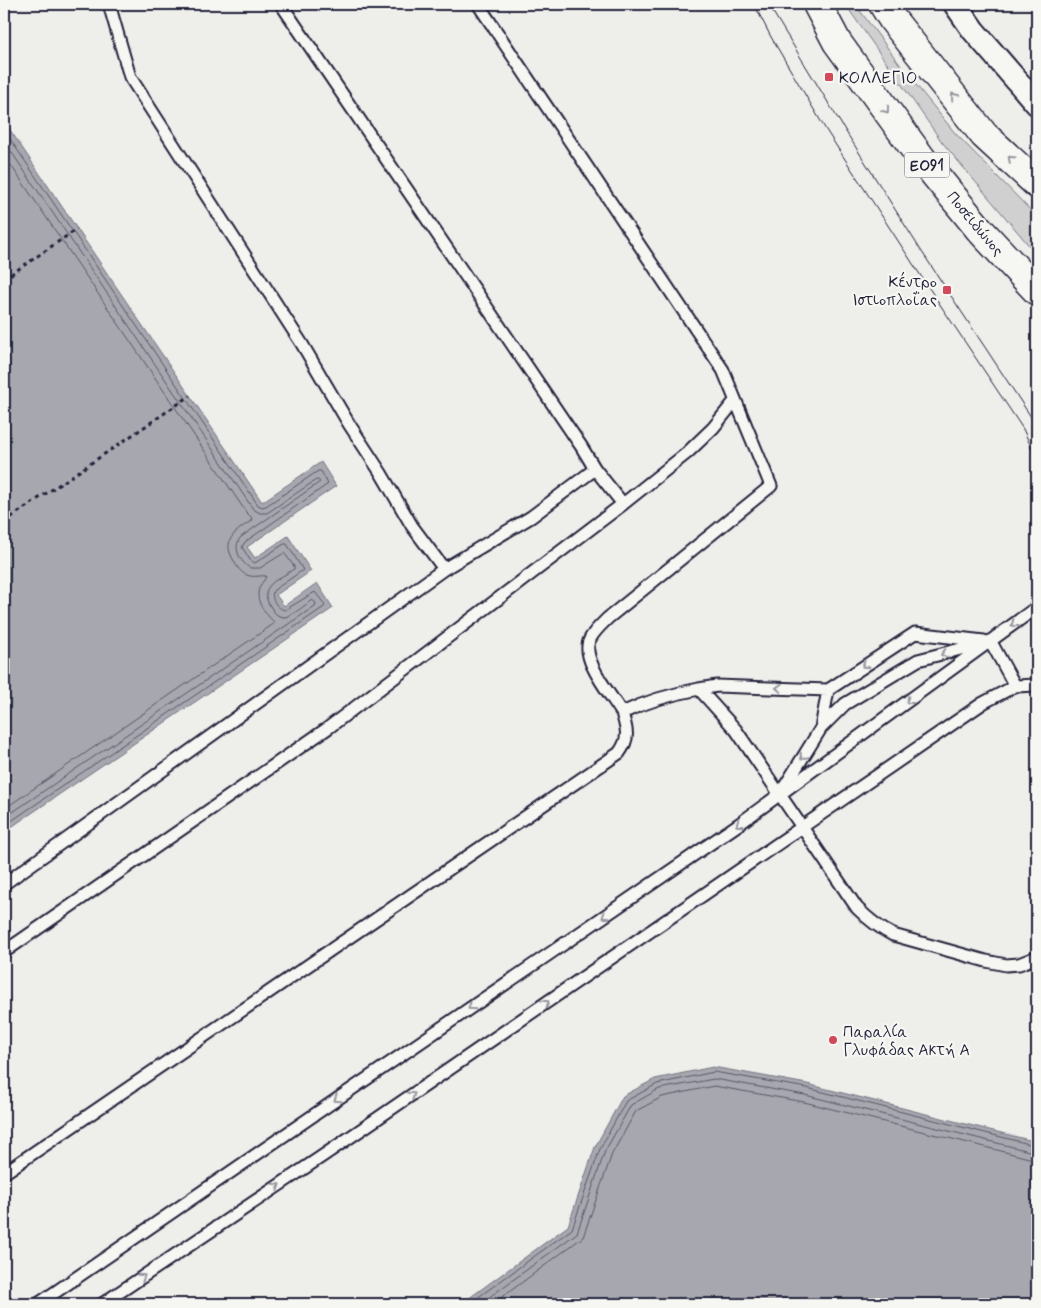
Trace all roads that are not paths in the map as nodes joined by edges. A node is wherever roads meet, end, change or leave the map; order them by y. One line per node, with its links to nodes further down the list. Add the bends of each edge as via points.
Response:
1 (109, 4): 13 (lane, via 130,77 302,344 412,526)
2 (281, 4): 11 (lane)
3 (478, 4): 10 (lane, via 723,370)
4 (817, 4): 9 (highway, Ποσειδώνος / ΕΟ91, one-way to 9, via 837,42 922,159 980,230)
5 (883, 4): 8 (highway, one-way to 5, via 984,134)
6 (954, 4): 7 (street)
7 (1037, 104)
8 (1037, 184)
9 (1037, 292)
10 (735, 401): 12 (lane, via 714,428 687,453); 20 (lane, via 771,486 608,618 590,638 587,654 591,664)
11 (595, 469): 12 (lane); 13 (lane, via 531,517)
12 (623, 504): 25 (lane, via 328,728)
13 (444, 569): 24 (lane)
14 (1037, 607): 15 (lane, one-way to 15)
15 (991, 642): 17 (lane); 19 (lane, one-way to 19, via 915,633); 21 (lane, one-way to 21, via 918,660 845,704); 22 (lane, one-way to 22)
16 (1037, 685): 17 (lane)
17 (1014, 686): 23 (lane, via 982,704)
18 (699, 688): 19 (lane, one-way to 18); 20 (lane, via 667,695); 22 (lane, via 736,730)
19 (828, 690): 21 (lane)
20 (622, 713): 27 (lane, via 627,738 618,752)
21 (821, 728): 22 (lane, one-way to 22)
22 (779, 796): 23 (lane); 28 (lane, one-way to 28)
23 (802, 826): 26 (lane, via 857,908 880,929 1006,965); 29 (lane, one-way to 23, via 335,1148)
24 (4, 884)
25 (4, 952)
26 (1037, 957)
27 (4, 1173)
28 (38, 1304)
29 (102, 1304)

